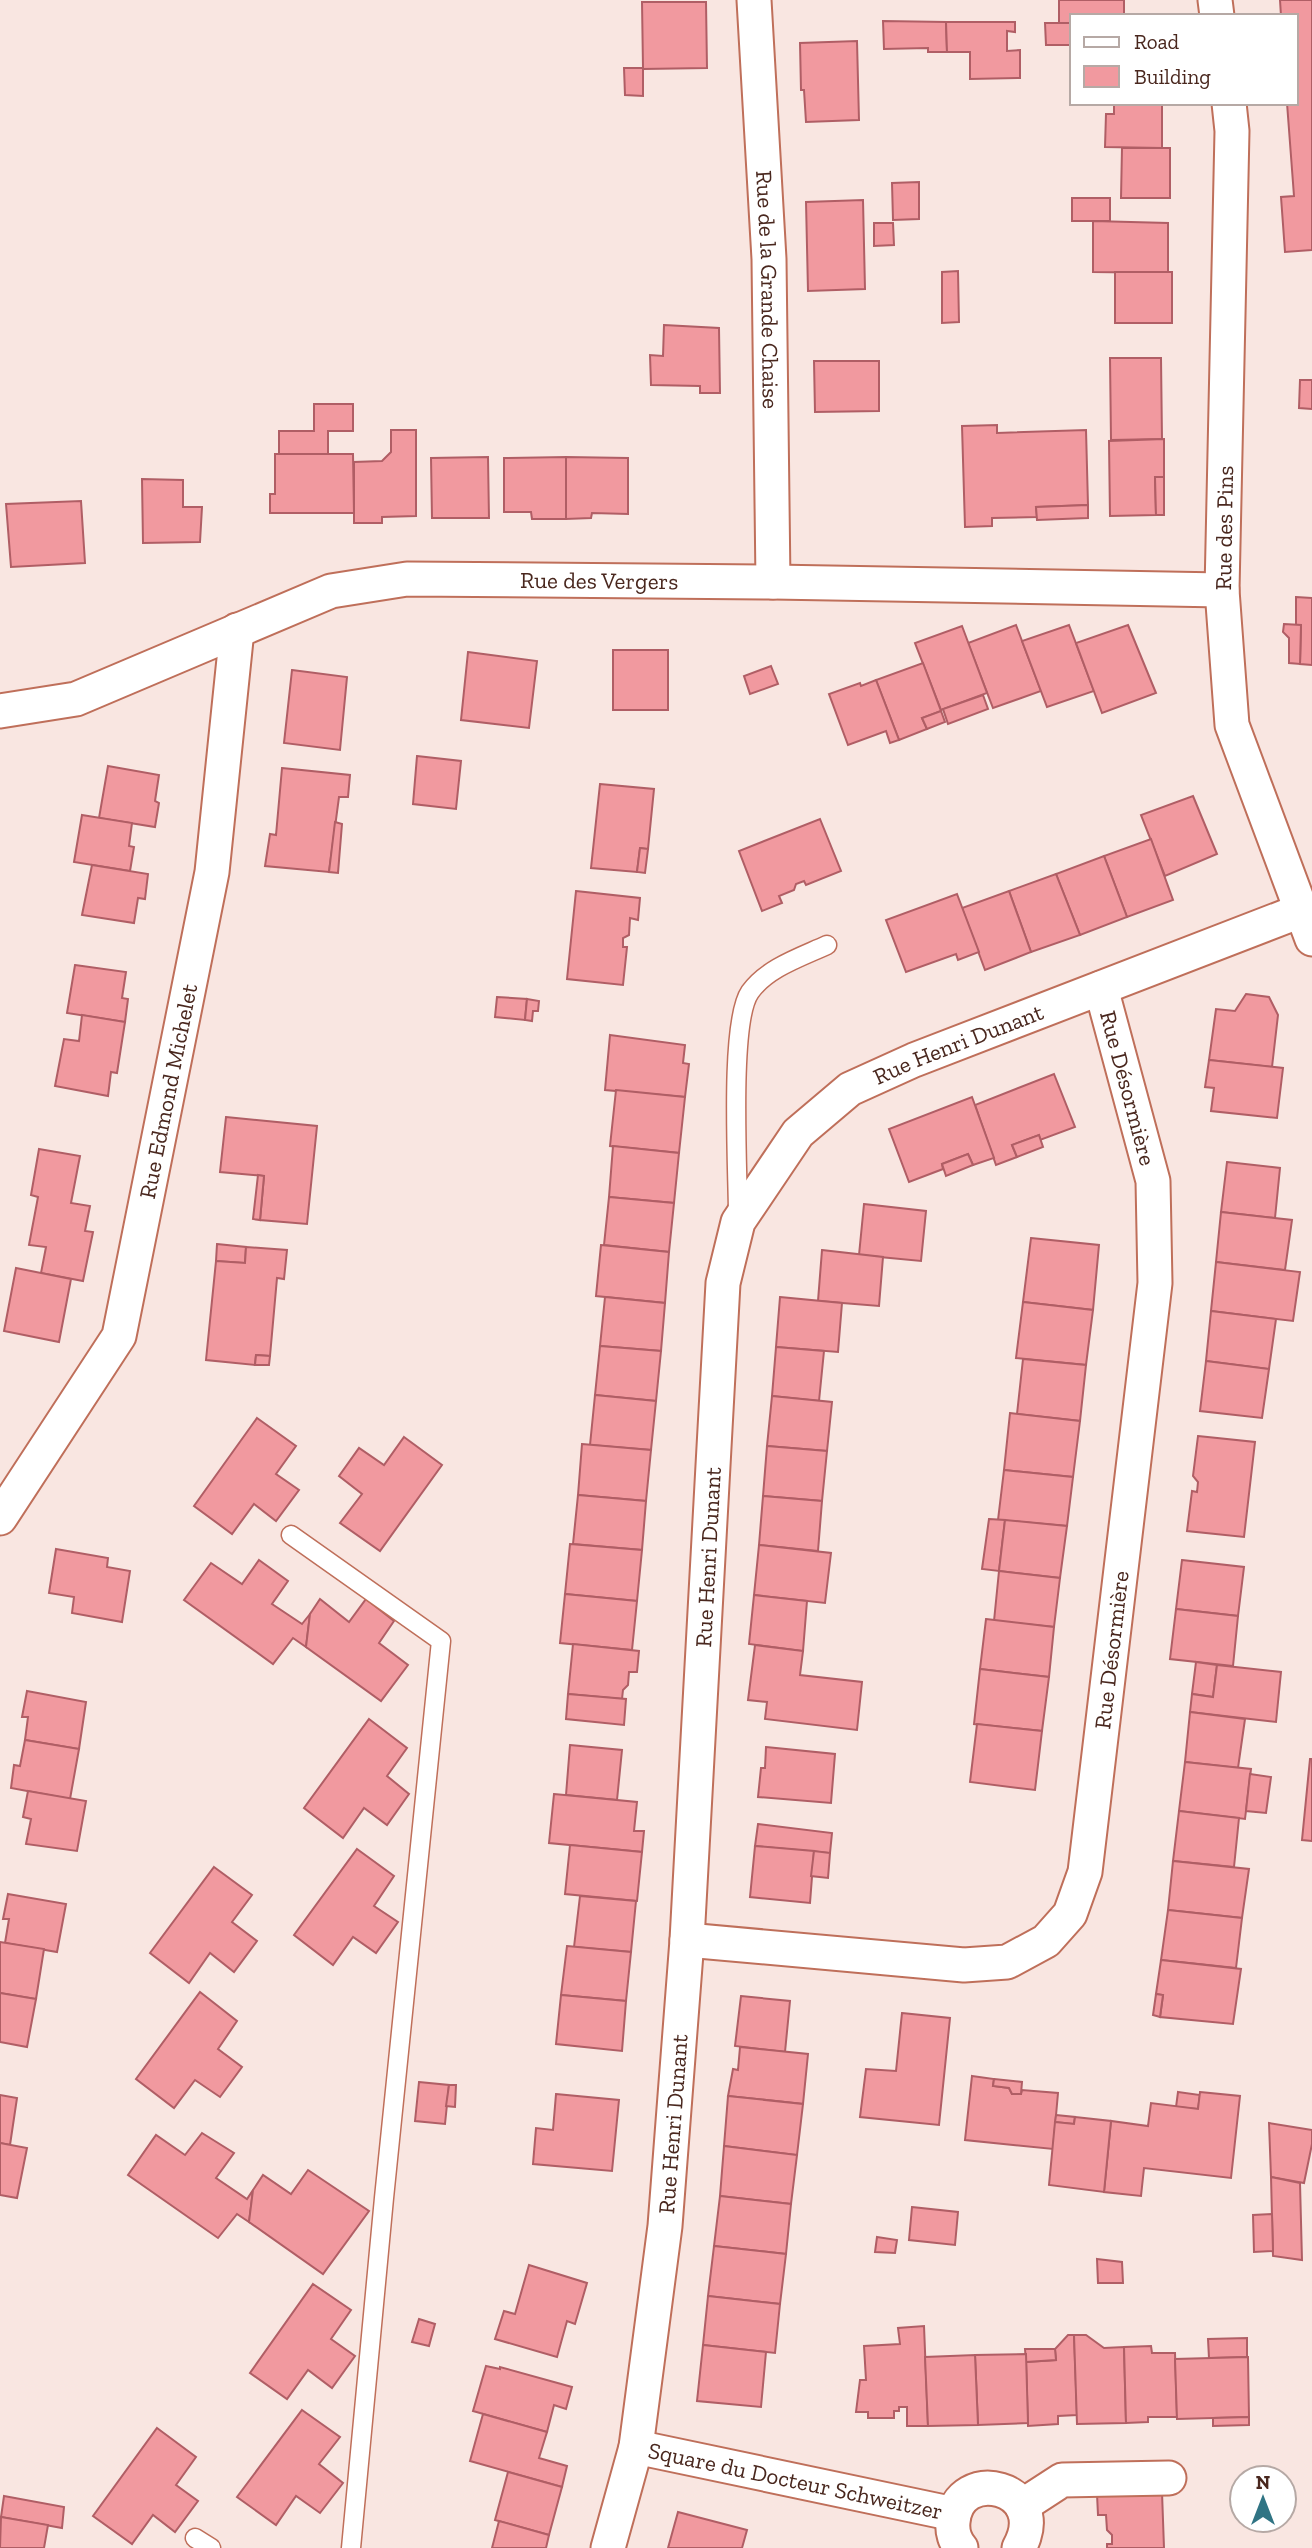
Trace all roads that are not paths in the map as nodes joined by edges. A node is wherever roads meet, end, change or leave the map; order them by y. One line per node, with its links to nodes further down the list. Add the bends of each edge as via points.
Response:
1 (754, 0): 3 (street, Rue de la Grande Chaise, via 769,259)
2 (1228, 105): 4 (street, Rue des Pins, via 1232,131)
3 (773, 582): 4 (street, Rue des Vergers); 5 (street, Rue des Vergers, via 407,579 331,591)
4 (1222, 590): 7 (street, Rue des Pins, via 1232,725)
5 (237, 630): 6 (street, Rue des Vergers, via 76,699); 11 (street, Rue Edmond Michelet, via 212,872 119,1336)
6 (0, 711)
7 (1306, 925): 9 (street, Rue Henri Dunant)
8 (827, 945): 10 (lane, via 766,976 749,993 738,1035)
9 (1101, 988): 10 (street, Rue Henri Dunant, via 850,1089 798,1133); 13 (street, Rue Désormière, via 1153,1181 1155,1283 1085,1872 1070,1914 1046,1941 1007,1962 964,1965)
10 (738, 1222): 13 (street, Rue Henri Dunant, via 723,1283)
11 (0, 1518)
12 (291, 1535): 20 (lane, via 441,1641)
13 (687, 1940): 14 (street, Rue Henri Dunant, via 666,2226)
14 (636, 2447): 17 (street, Square du Docteur Schweitzer); 21 (street, Rue Henri Dunant)
15 (1169, 2478): 16 (street, via 1062,2480)
16 (1022, 2506): 17 (street, Square du Docteur Schweitzer, via 1013,2495 985,2487 971,2492); 23 (street, via 1026,2535)
17 (954, 2514): 22 (street, Square du Docteur Schweitzer, via 953,2529)
18 (195, 2538): 19 (lane)
19 (211, 2548)
20 (351, 2548)
21 (608, 2548)
22 (961, 2548)
23 (1019, 2548)

